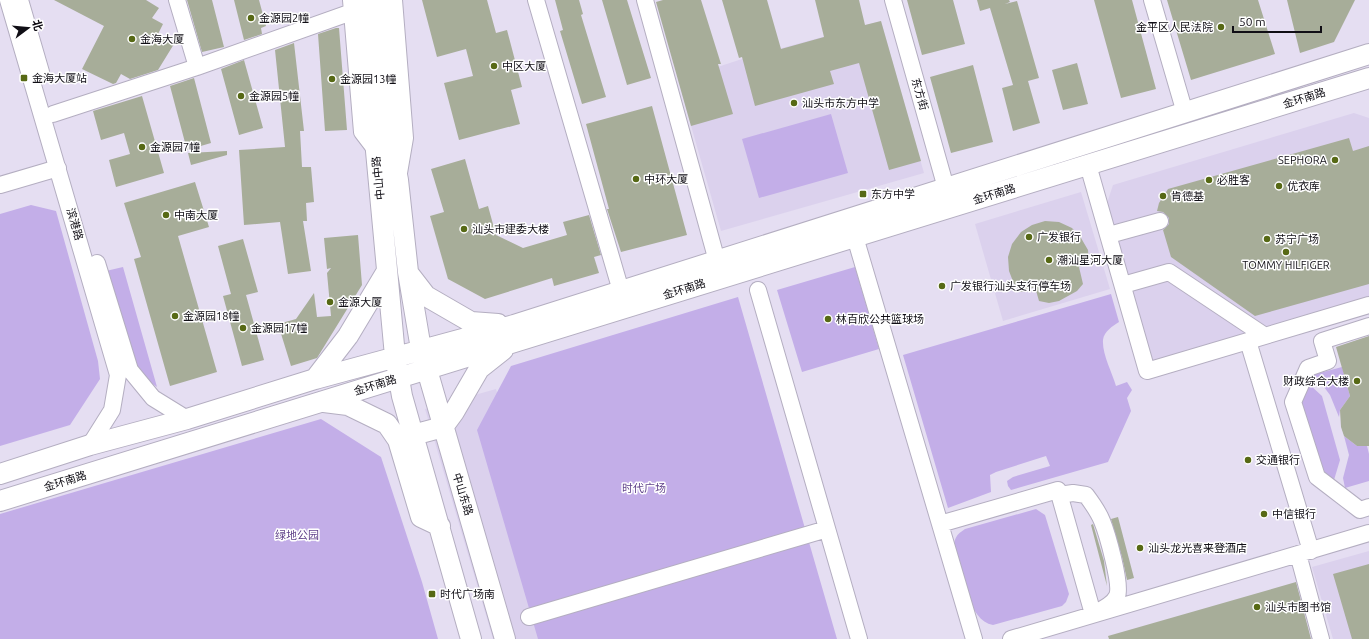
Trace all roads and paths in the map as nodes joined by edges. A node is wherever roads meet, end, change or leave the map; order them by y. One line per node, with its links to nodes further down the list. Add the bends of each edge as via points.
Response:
1 (8, 0): 16 (street, 滨港路)
2 (20, 0): 15 (street, 滨港路)
3 (177, 0): 11 (street)
4 (394, 0): 13 (street)
5 (536, 0): 29 (street)
6 (645, 0): 24 (street)
7 (893, 0): 20 (street, 东方街)
8 (1152, 0): 14 (street)
9 (361, 4): 11 (street); 13 (main road, 中山中路); 25 (main road, 中山中路, via 365,95 376,149)
10 (1369, 54): 14 (main road, 金环南路)
11 (197, 67): 15 (street)
12 (1369, 78): 17 (main road, 金环南路)
13 (394, 89): 26 (main road, 中山中路, via 391,144 398,180)
14 (1185, 113): 20 (main road, 金环南路)
15 (54, 114): 41 (street, 滨港路, via 130,370 153,398)
16 (57, 163): 18 (street); 19 (street); 44 (street, 滨港路, via 118,375 112,410)
17 (1088, 165): 22 (street); 23 (main road, 金环南路)
18 (0, 175)
19 (0, 185)
20 (946, 188): 24 (main road, 金环南路)
21 (1160, 221): 22 (street)
22 (1108, 235): 27 (street)
23 (855, 237): 32 (main road, 金环南路); 49 (street)
24 (717, 261): 29 (main road, 金环南路)
25 (388, 272): 36 (main road, 中山中路); 39 (main road, via 348,336)
26 (408, 272): 32 (main road, via 426,296 471,322); 35 (main road, 中山中路)
27 (1123, 284): 33 (street, via 1169,272); 34 (street, via 1147,371)
28 (758, 290): 51 (street)
29 (621, 291): 32 (main road, 金环南路)
30 (1369, 304): 33 (street)
31 (1369, 326): 48 (street, via 1322,340 1328,361 1308,368 1293,402 1317,477)
32 (517, 333): 35 (main road, 金环南路); 37 (main road, 金环南路); 42 (main road, via 479,369 454,412)
33 (1265, 336): 34 (street)
34 (1248, 341): 53 (street)
35 (421, 349): 36 (main road, 金环南路); 37 (main road, 中山东路)
36 (395, 356): 38 (main road); 39 (main road, 金环南路)
37 (426, 369): 38 (main road, 金环南路); 42 (main road, 中山东路)
38 (399, 377): 40 (main road, 金环南路); 43 (main road)
39 (315, 379): 41 (main road, 金环南路)
40 (320, 402): 47 (main road, 金环南路); 50 (main road, via 348,405 387,424 398,440 421,517)
41 (187, 419): 44 (main road, 金环南路)
42 (442, 427): 43 (main road); 57 (main road, 中山东路)
43 (413, 436): 50 (main road)
44 (90, 445): 45 (main road, 金环南路)
45 (0, 474)
46 (1059, 495): 49 (street, via 1058,490); 54 (street); 54 (street, via 1086,495 1102,522 1119,582 1117,596 1108,606)
47 (0, 501)
48 (1364, 509): 52 (street)
49 (940, 524): 59 (street)
50 (440, 526): 56 (main road)
51 (827, 529): 55 (street); 58 (street)
52 (1368, 534): 53 (street)
53 (1304, 552): 54 (street); 61 (street)
54 (1093, 614): 60 (street)
55 (529, 617)
56 (471, 639)
57 (505, 639)
58 (859, 639)
59 (974, 639)
60 (1011, 639)
61 (1321, 639)

